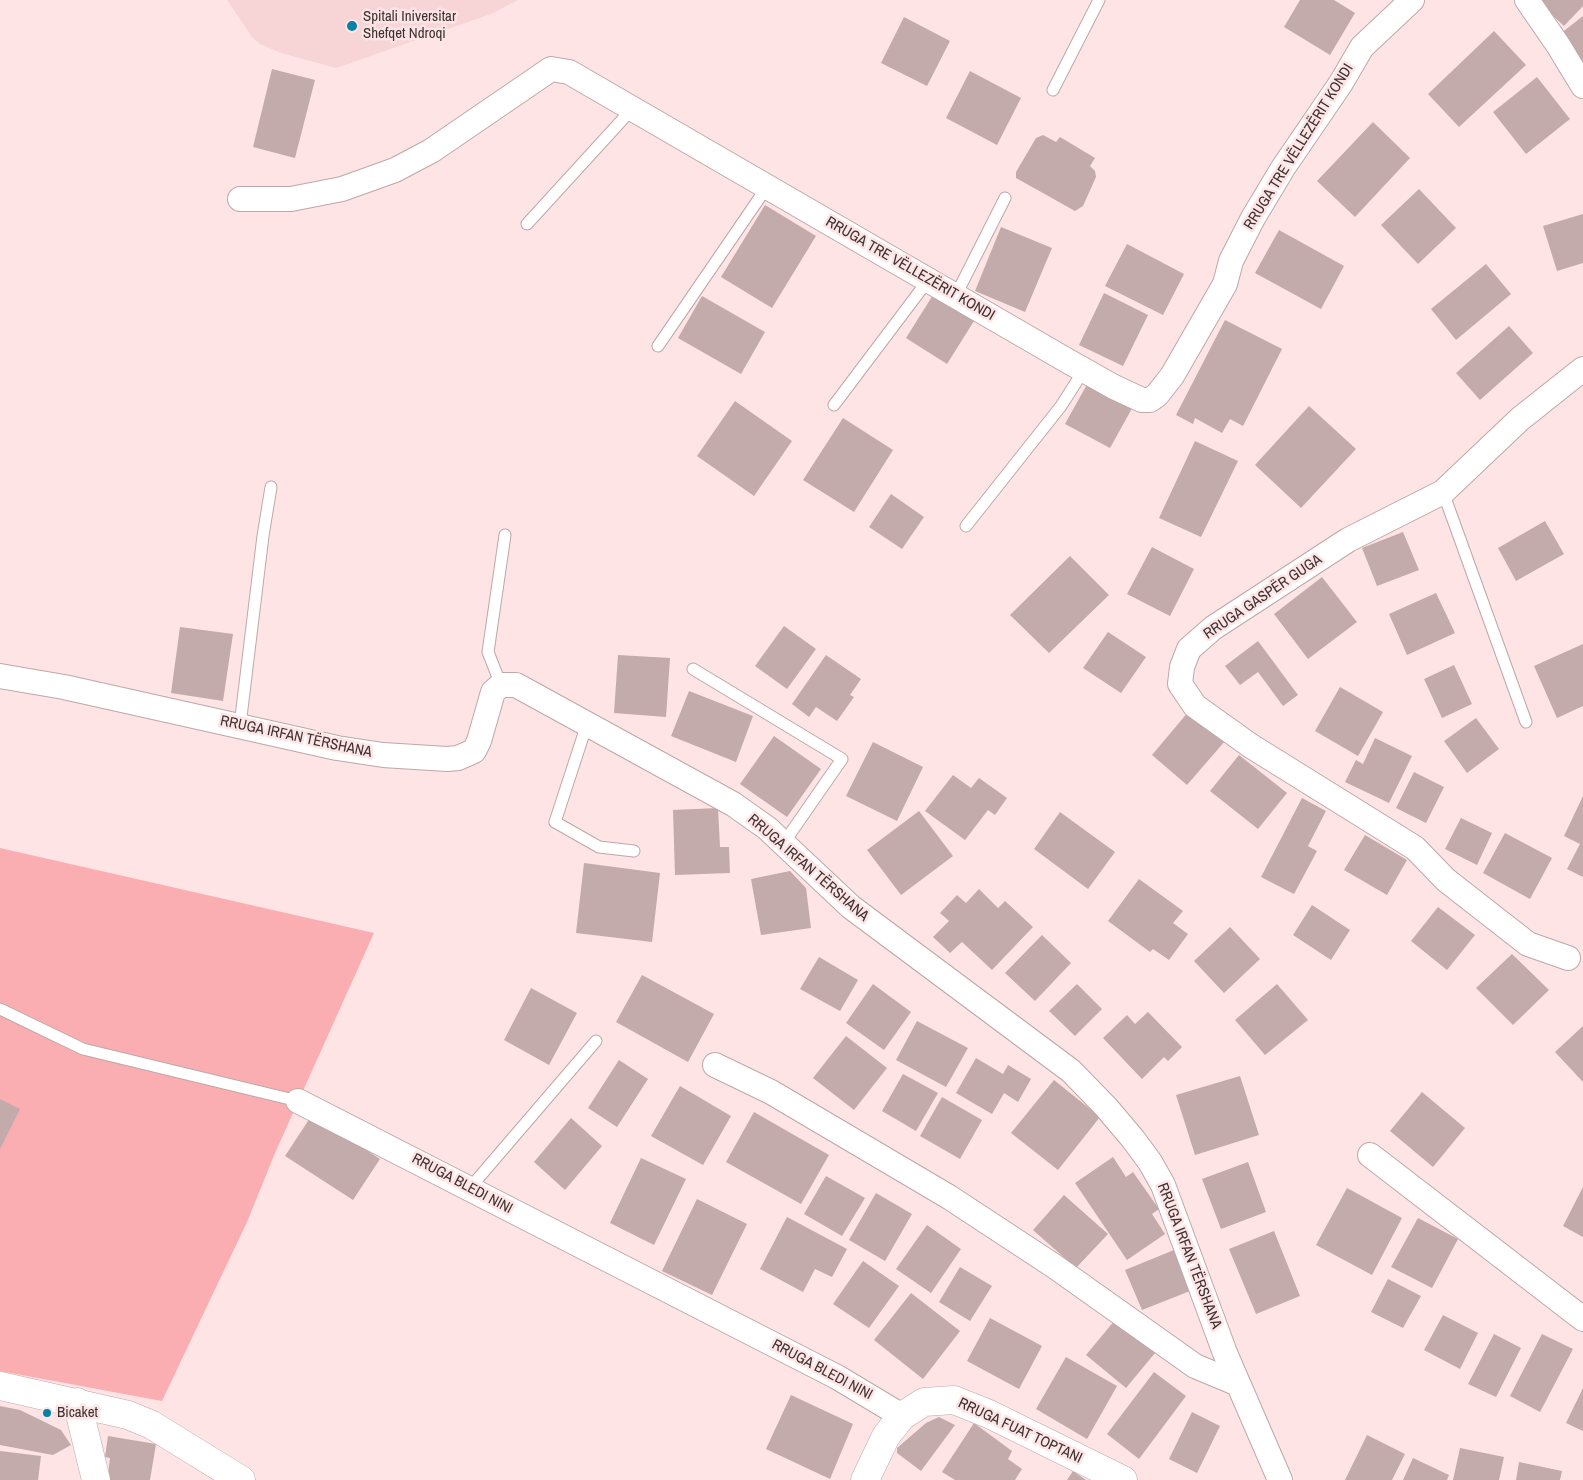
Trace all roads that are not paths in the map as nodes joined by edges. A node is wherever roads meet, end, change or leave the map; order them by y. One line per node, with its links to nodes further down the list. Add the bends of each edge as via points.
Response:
1 (1099, 0): 5 (lane)
2 (1412, 0): 15 (street, RRUGA TRE VËLLEZËRIT KONDI, via 1362,47 1283,168 1231,261 1225,284 1172,376 1157,395 1150,400 1142,400)
3 (1527, 0): 4 (street)
4 (1583, 86)
5 (1052, 90)
6 (633, 108): 7 (street, RRUGA TRE VËLLEZËRIT KONDI); 9 (street, RRUGA TRE VËLLEZËRIT KONDI, via 569,72 551,68 431,151 395,170 342,189 290,200); 10 (lane)
7 (767, 187): 11 (street, RRUGA TRE VËLLEZËRIT KONDI); 13 (lane)
8 (1005, 198): 12 (lane)
9 (240, 199)
10 (527, 224)
11 (929, 279): 12 (street, RRUGA TRE VËLLEZËRIT KONDI); 16 (lane)
12 (956, 295): 15 (street, RRUGA TRE VËLLEZËRIT KONDI)
13 (658, 346)
14 (1583, 369): 18 (street, RRUGA GASPËR GUGA, via 1520,419)
15 (1084, 370): 19 (lane, via 1061,406)
16 (834, 405)
17 (271, 488): 26 (lane)
18 (1443, 492): 24 (lane); 29 (street, RRUGA GASPËR GUGA, via 1348,540 1213,628 1189,649 1180,684 1195,706 1251,746 1415,848 1446,880 1528,944)
19 (966, 526)
20 (505, 535): 23 (lane, via 488,652)
21 (693, 669): 27 (lane, via 842,759)
22 (0, 676): 26 (street, RRUGA IRFAN TËRSHANA)
23 (502, 685): 25 (street, RRUGA IRFAN TËRSHANA, via 516,685); 26 (street, RRUGA IRFAN TËRSHANA, via 492,692 474,751 458,758 337,748)
24 (1526, 722)
25 (586, 724): 27 (street, RRUGA IRFAN TËRSHANA, via 733,804); 28 (lane, via 555,822 598,847)
26 (240, 725)
27 (783, 844): 37 (street, RRUGA IRFAN TËRSHANA, via 851,907 1051,1054 1106,1107 1150,1162 1163,1185)
28 (634, 851)
29 (1568, 958)
30 (0, 1009): 33 (lane, RRUGA BLEDI NINI, via 83,1050)
31 (596, 1041): 35 (lane)
32 (715, 1065): 37 (street, via 770,1092 949,1196 1195,1366)
33 (298, 1100): 35 (street, RRUGA BLEDI NINI)
34 (1370, 1155): 36 (street)
35 (469, 1189): 40 (street, RRUGA BLEDI NINI, via 837,1377)
36 (1583, 1319)
37 (1238, 1384): 45 (street, RRUGA IRFAN TËRSHANA)
38 (0, 1386): 39 (street)
39 (77, 1402): 41 (street); 42 (street, via 128,1415 152,1425)
40 (902, 1416): 43 (street, RRUGA FUAT TOPTANI, via 886,1436); 44 (street, RRUGA FUAT TOPTANI, via 924,1402 954,1400)
41 (96, 1480)
42 (241, 1480)
43 (865, 1480)
44 (1123, 1480)
45 (1280, 1480)

